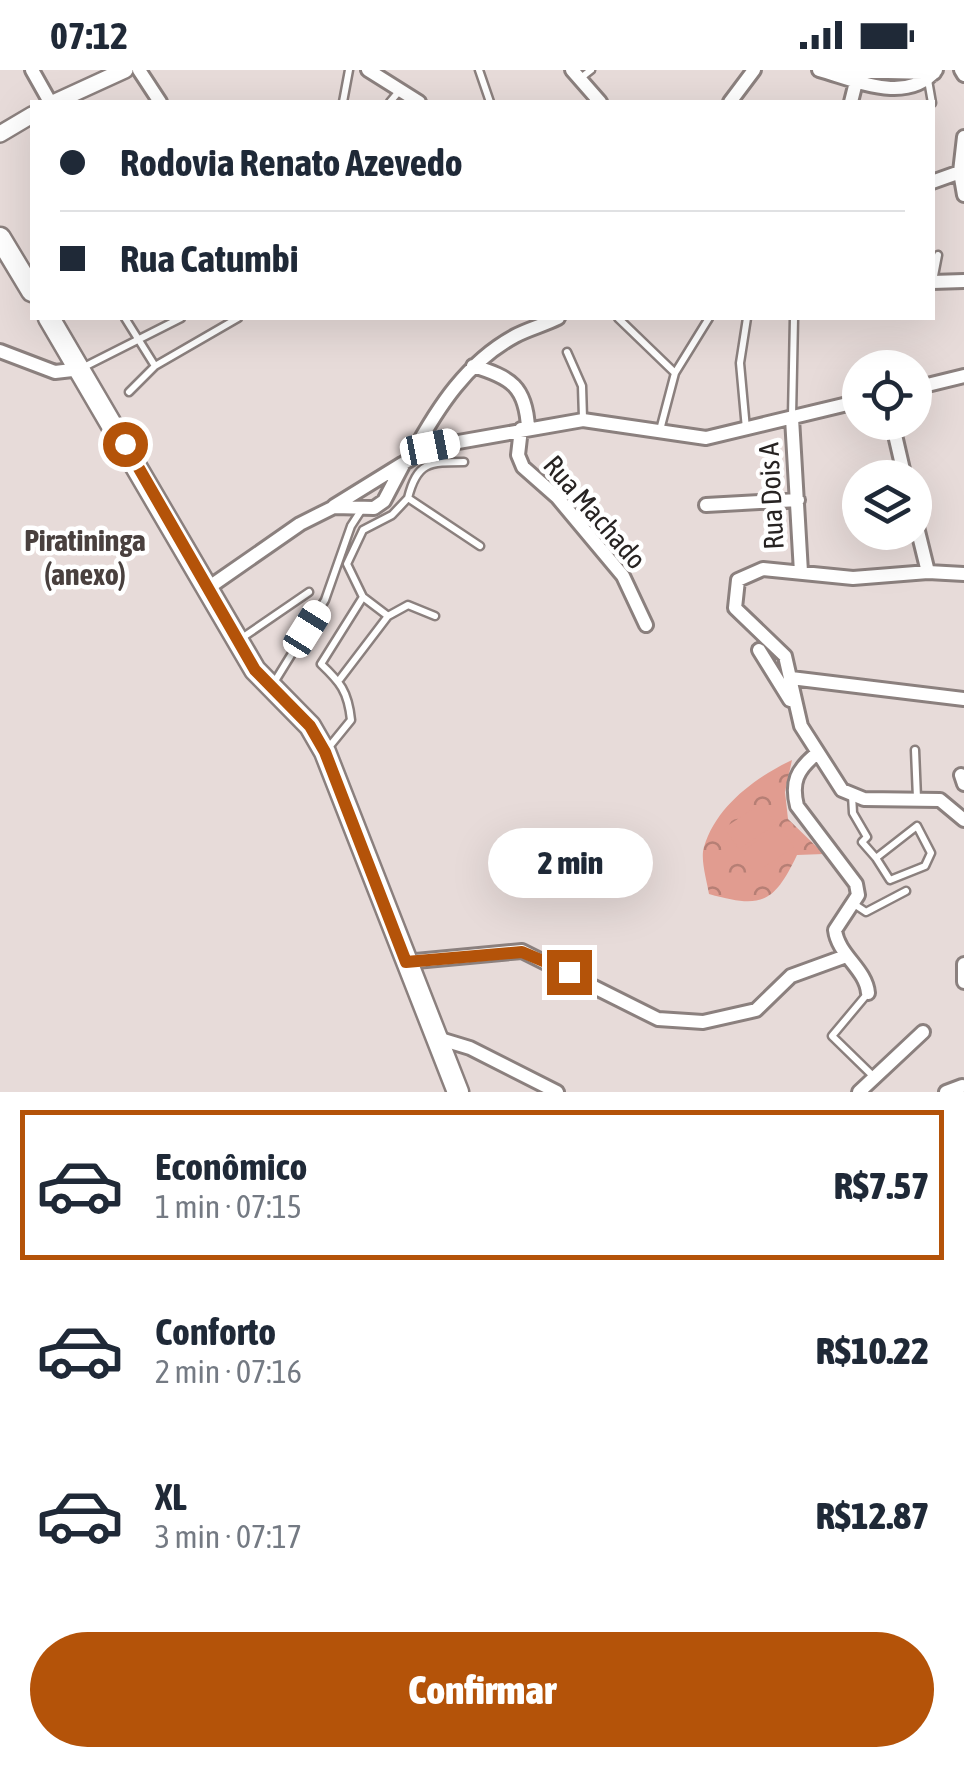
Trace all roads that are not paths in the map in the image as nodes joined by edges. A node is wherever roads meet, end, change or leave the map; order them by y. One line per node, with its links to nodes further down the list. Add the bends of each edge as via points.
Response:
1 (32, 70): 13 (street)
2 (125, 70): 14 (street)
3 (140, 70): 15 (street)
4 (349, 70): 16 (lane)
5 (368, 70): 12 (street)
6 (479, 70): 19 (lane)
7 (754, 70): 21 (street)
8 (821, 70): 11 (street)
9 (582, 72): 20 (street)
10 (929, 73): 11 (street); 22 (lane)
11 (857, 76)
12 (402, 88): 17 (lane); 18 (street)
13 (51, 100)
14 (57, 100)
15 (159, 100)
16 (343, 100)
17 (392, 100)
18 (417, 100)
19 (489, 100)
20 (599, 100)
21 (732, 100)
22 (932, 100)
23 (30, 116): 24 (street)
24 (0, 134)
25 (964, 138): 26 (street)
26 (960, 172): 27 (street); 28 (street)
27 (935, 181)
28 (964, 195)
29 (0, 238): 34 (main road)
30 (938, 255): 31 (lane)
31 (935, 271)
32 (964, 281): 33 (street)
33 (935, 282)
34 (30, 288)
35 (50, 320): 49 (main road)
36 (126, 320): 44 (lane)
37 (177, 320): 44 (lane)
38 (235, 320): 47 (lane)
39 (553, 320): 48 (street, via 514,336)
40 (620, 320): 50 (lane)
41 (709, 320): 50 (lane)
42 (747, 320): 58 (lane, via 740,364)
43 (794, 320): 55 (lane)
44 (140, 341): 47 (lane); 49 (lane)
45 (0, 351): 49 (street, via 55,372)
46 (568, 352): 56 (lane, via 582,386)
47 (155, 366): 53 (lane)
48 (473, 366): 57 (street, Rua Machado, via 507,376 523,391); 60 (street)
49 (81, 369): 73 (main road)
50 (675, 373): 59 (lane)
51 (964, 376): 52 (street)
52 (932, 384)
53 (128, 392)
54 (842, 406): 55 (street)
55 (792, 418): 58 (street); 63 (street, Rua Dois A)
56 (583, 420): 57 (street); 59 (street)
57 (524, 429): 60 (street); 72 (street, Rua Machado, via 518,455 523,467 557,497)
58 (746, 429): 59 (street, via 706,438)
59 (660, 431)
60 (408, 458): 65 (street); 66 (street, via 384,500)
61 (464, 462): 62 (lane, via 427,462)
62 (408, 498): 67 (lane); 75 (lane, via 363,530 347,564)
63 (798, 500): 64 (street); 69 (street, Rua Dois A)
64 (706, 505)
65 (334, 506): 66 (street); 73 (street)
66 (362, 510): 84 (lane, via 325,600)
67 (480, 546)
68 (923, 550): 70 (street)
69 (801, 572): 70 (street, via 854,578); 82 (street, via 755,570 738,580 732,598 785,656)
70 (928, 572): 71 (street)
71 (964, 574)
72 (626, 584): 76 (street); 79 (street, Rua Machado)
73 (208, 588): 80 (main road)
74 (309, 592): 80 (lane)
75 (363, 597): 77 (lane); 83 (lane, via 321,664)
76 (622, 603)
77 (388, 616): 78 (lane, via 408,605); 83 (lane)
78 (435, 616)
79 (646, 625)
80 (238, 640): 84 (main road)
81 (759, 650): 86 (street)
82 (791, 678): 85 (street); 86 (street)
83 (340, 679): 88 (lane, via 351,720)
84 (271, 686): 88 (main road)
85 (964, 699)
86 (794, 706): 89 (street)
87 (915, 750): 91 (lane)
88 (325, 752): 97 (main road)
89 (816, 754): 90 (street); 95 (street, via 796,775 794,791 856,884)
90 (852, 794): 91 (street); 93 (lane, via 853,813 867,836 862,842)
91 (917, 798): 92 (street, via 940,800)
92 (964, 820)
93 (876, 858): 93 (lane, via 890,880 925,866 931,853 918,826)
94 (906, 891): 95 (lane, via 866,912)
95 (854, 904): 96 (street, via 835,930)
96 (846, 956): 97 (street, via 791,976 756,1010 692,1022 658,1019 522,952); 100 (street)
97 (406, 962): 102 (main road)
98 (964, 964): 99 (street)
99 (964, 982)
100 (868, 993): 103 (lane, via 832,1036)
101 (923, 1032): 103 (street)
102 (437, 1038): 105 (main road); 106 (street)
103 (873, 1076): 107 (street)
104 (963, 1086): 108 (street)
105 (458, 1092)
106 (557, 1092)
107 (859, 1092)
108 (946, 1092)

